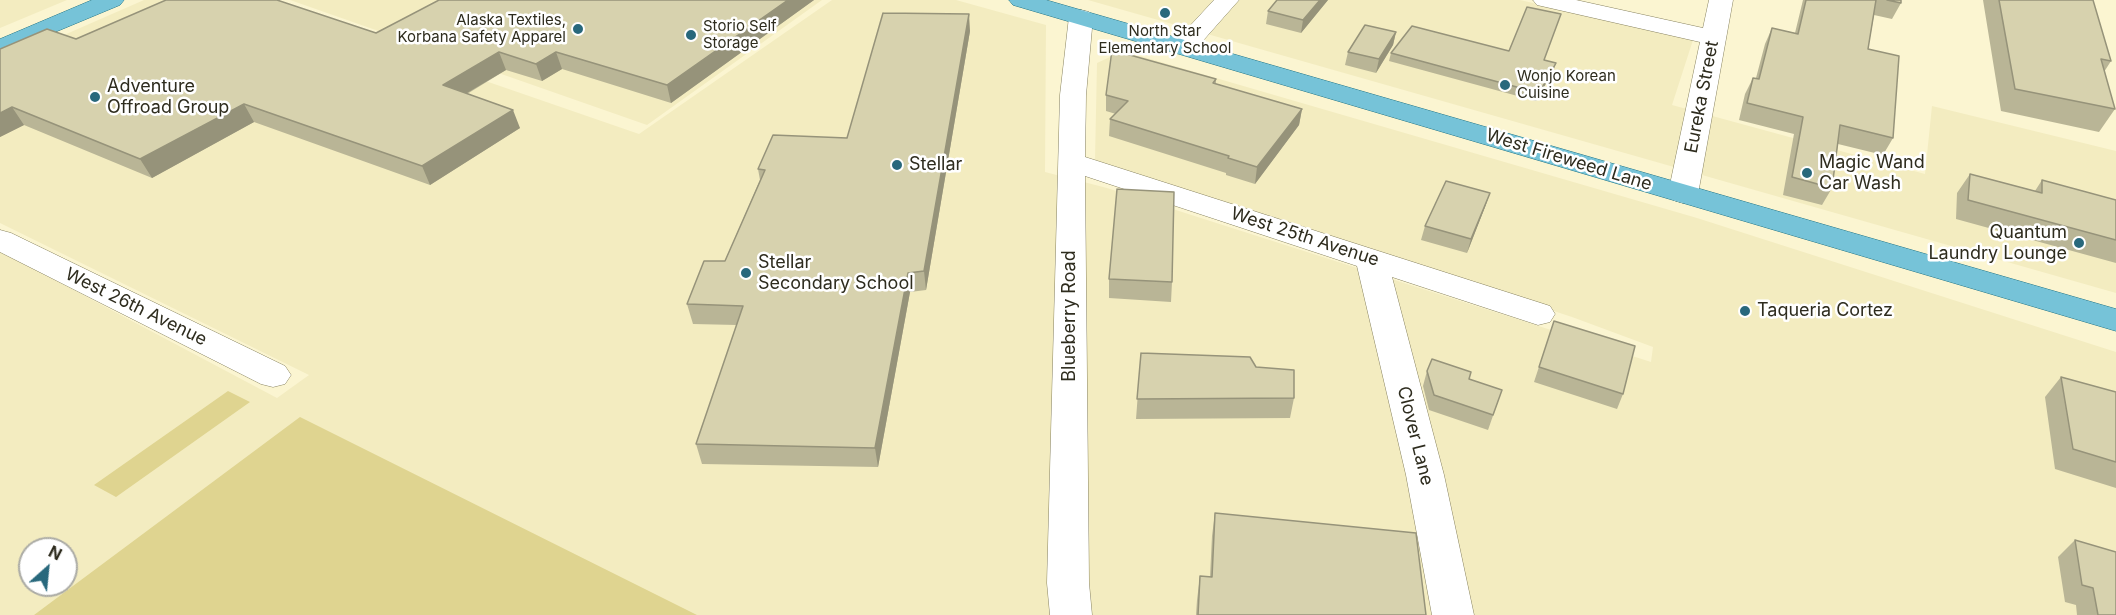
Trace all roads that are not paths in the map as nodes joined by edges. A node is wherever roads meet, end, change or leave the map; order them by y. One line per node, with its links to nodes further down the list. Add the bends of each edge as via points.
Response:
1 (112, 0): 9 (main road)
2 (1021, 0): 6 (main road, West Fireweed Lane)
3 (1227, 0): 8 (street)
4 (1545, 0): 7 (street)
5 (1721, 0): 7 (street, Eureka Street)
6 (1081, 17): 8 (main road, West Fireweed Lane); 10 (street, Blueberry Road)
7 (1713, 38): 11 (street, Eureka Street)
8 (1184, 47): 11 (main road, West Fireweed Lane)
9 (0, 48)
10 (1071, 162): 13 (street, West 25th Avenue); 17 (street, Blueberry Road)
11 (1683, 194): 15 (main road, West Fireweed Lane)
12 (0, 240): 16 (street, West 26th Avenue)
13 (1371, 258): 14 (street, West 25th Avenue); 18 (street, Clover Lane, via 1425,475)
14 (1538, 314)
15 (2116, 320)
16 (273, 375)
17 (1071, 615)
18 (1453, 615)

